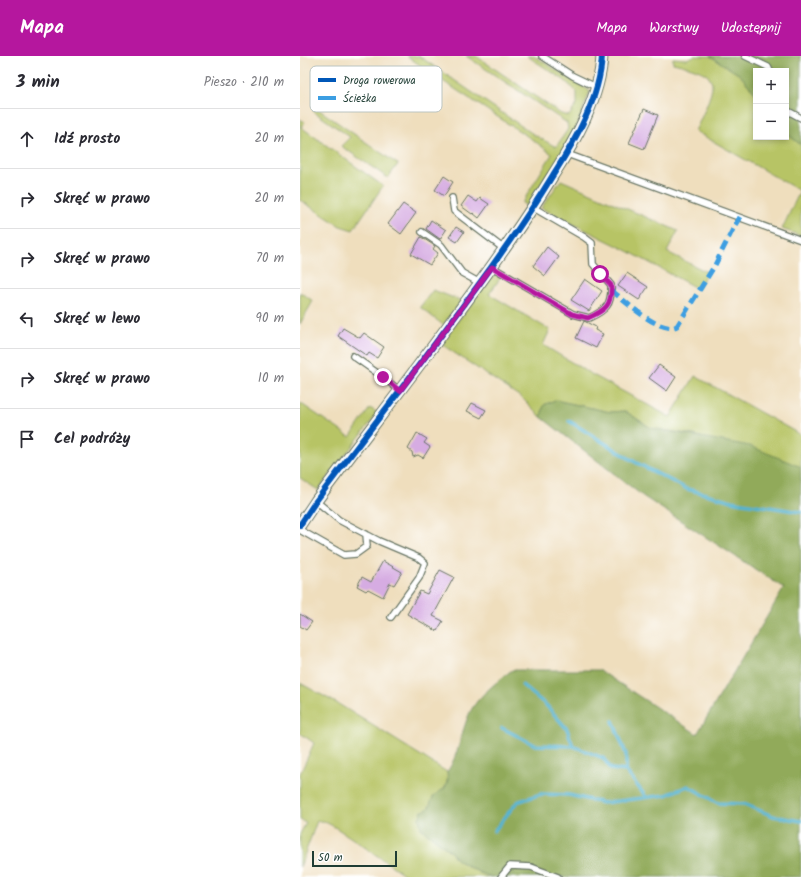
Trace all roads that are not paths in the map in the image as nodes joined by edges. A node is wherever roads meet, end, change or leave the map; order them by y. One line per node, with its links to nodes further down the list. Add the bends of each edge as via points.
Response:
1 (542, 56): 5 (lane, via 572,76)
2 (602, 56): 5 (street)
3 (745, 56): 4 (lane)
4 (768, 68)
5 (596, 87): 8 (street, via 586,117)
6 (789, 112): 7 (lane)
7 (801, 118)
8 (567, 154): 10 (street); 12 (lane)
9 (452, 198): 13 (lane, via 454,211)
10 (534, 208): 13 (street); 14 (lane, via 592,243 593,264 611,285 611,299 603,312 588,318 572,314)
11 (422, 232): 15 (lane, via 441,245 462,273)
12 (801, 240)
13 (504, 249): 14 (street)
14 (492, 267): 15 (street)
15 (480, 283): 17 (street)
16 (353, 356): 17 (lane)
17 (400, 391): 18 (street)
18 (316, 500): 19 (street); 21 (lane, via 339,520)
19 (300, 525)
20 (300, 530): 21 (lane, via 344,555 356,554 367,546)
21 (366, 534): 22 (lane, via 425,563 419,578)
22 (391, 617)
23 (501, 877): 24 (lane, via 510,866 531,867)
24 (558, 877)

